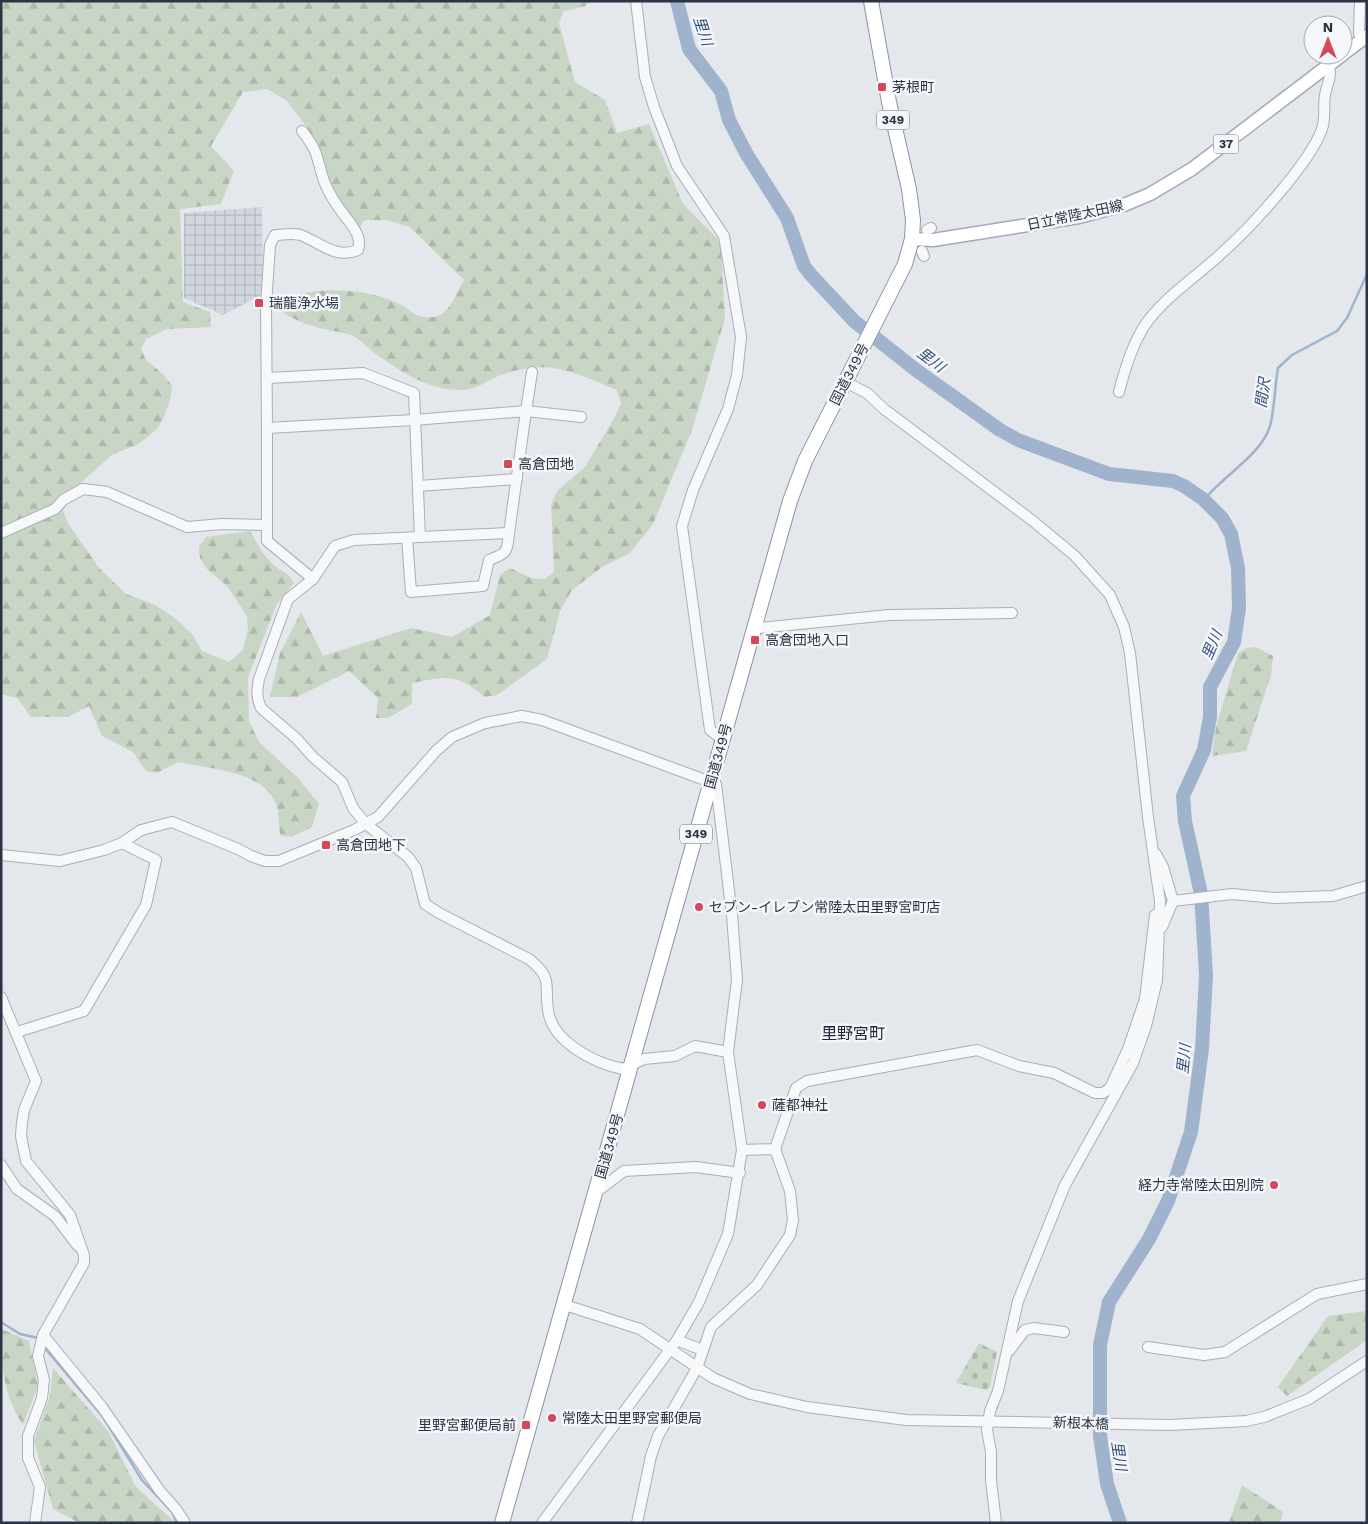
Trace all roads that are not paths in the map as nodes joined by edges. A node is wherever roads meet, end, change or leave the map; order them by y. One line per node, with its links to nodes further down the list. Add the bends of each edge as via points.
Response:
1 (636, 1): 27 (street, via 646,77 654,107 677,166 724,236 741,337 741,353 728,409 693,490 682,526 710,730)
2 (871, 1): 8 (highway, 国道349号 / 349, via 909,189)
3 (1360, 1): 4 (street, via 1359,33)
4 (1364, 38): 5 (main road, 日立常陸太田線 / 37)
5 (1353, 47)
6 (1329, 66): 8 (main road, 日立常陸太田線 / 37, via 1192,169 1124,205 1079,217 933,240); 12 (street, via 1331,78 1324,95 1323,128 1298,170 1238,237 1146,324 1133,348)
7 (302, 131): 11 (street, via 315,146 324,182 332,199 358,233 359,245 358,250 350,253 336,252 325,250 303,236 275,235 270,245 266,305)
8 (912, 239): 10 (highway, 国道349号 / 349, via 904,264)
9 (532, 372): 13 (street)
10 (847, 377): 26 (highway, 国道349号 / 349, via 798,476); 31 (street, via 884,409 1033,521 1075,556 1110,595 1124,627 1130,652)
11 (268, 378): 15 (street, via 363,373 414,393); 16 (street)
12 (1120, 392)
13 (526, 411): 14 (street); 15 (street); 17 (street)
14 (581, 417)
15 (414, 420): 16 (street); 18 (street)
16 (267, 428): 19 (street)
17 (517, 479): 18 (street); 21 (street)
18 (418, 486): 22 (street)
19 (266, 525): 20 (street, via 187,527 107,492 83,489 63,500 55,509); 24 (street, via 267,541 272,547)
20 (1, 533)
21 (509, 533): 22 (street); 23 (street, via 504,554 488,560 483,586 410,592)
22 (420, 537): 23 (street)
23 (407, 538): 24 (street, via 343,542 335,546)
24 (313, 579): 29 (street, via 288,599 259,679 258,700 261,708 342,782 353,808)
25 (1012, 613): 26 (street, via 889,615)
26 (754, 626): 27 (highway, 国道349号 / 349)
27 (722, 739): 28 (highway, 国道349号 / 349)
28 (711, 782): 29 (street, via 542,720 522,716 485,722 452,737 378,817); 39 (street, via 718,790 737,980); 41 (highway, 国道349号 / 349)
29 (366, 824): 30 (street, via 279,861 251,856 172,822 140,830); 41 (street, via 408,857 416,868 425,904 540,967 548,985 549,1016 564,1040 603,1064 623,1069)
30 (122, 843): 32 (street, via 60,861); 38 (street, via 156,860 146,905 84,1011)
31 (1152, 846): 34 (street); 35 (street)
32 (1, 855)
33 (1367, 886): 35 (street, via 1333,896 1275,898 1232,894)
34 (1160, 896): 36 (street); 42 (street, via 1144,999 1128,1049)
35 (1176, 901): 36 (street)
36 (1160, 932): 40 (street, via 1151,1007)
37 (1, 997): 38 (street)
38 (17, 1032): 48 (street, via 36,1081 23,1116 21,1136 26,1161 70,1215)
39 (728, 1052): 41 (street, via 694,1046 675,1056 644,1059); 44 (street)
40 (1131, 1066): 42 (street); 56 (street, via 1082,1152 1050,1218 1018,1302)
41 (631, 1067): 47 (highway, 国道349号 / 349)
42 (1110, 1088): 43 (street, via 1103,1094 1095,1093 1054,1073 1019,1066 976,1050 807,1081 796,1088)
43 (775, 1149): 44 (street); 55 (street, via 790,1191 793,1220 790,1235 757,1285 712,1327)
44 (742, 1150): 46 (street)
45 (1, 1165): 48 (street, via 17,1188 56,1216)
46 (740, 1173): 47 (street, via 696,1167 624,1171); 53 (street, via 728,1234 703,1293)
47 (595, 1193): 50 (highway, 国道349号 / 349)
48 (84, 1255): 52 (street, via 84,1263)
49 (1367, 1284): 54 (street, via 1317,1294 1225,1352 1204,1355)
50 (564, 1305): 53 (street, via 640,1329); 62 (highway, 国道349号 / 349)
51 (1064, 1332): 56 (street, via 1025,1330)
52 (43, 1335): 60 (street, via 38,1356 44,1380 42,1398 28,1436 28,1458 40,1487); 61 (street, via 108,1414)
53 (673, 1344): 55 (street); 58 (street, 新根本橋); 63 (street)
54 (1148, 1347)
55 (702, 1350): 58 (street)
56 (1007, 1355): 59 (street)
57 (1367, 1361): 59 (street, 新根本橋, via 1309,1399 1264,1417 1225,1424)
58 (697, 1368): 59 (street, 新根本橋, via 750,1394 791,1404 906,1420); 64 (street, via 650,1456)
59 (991, 1420): 65 (street, via 987,1430)
60 (35, 1523)
61 (185, 1523)
62 (502, 1523)
63 (542, 1523)
64 (637, 1523)
65 (996, 1523)

